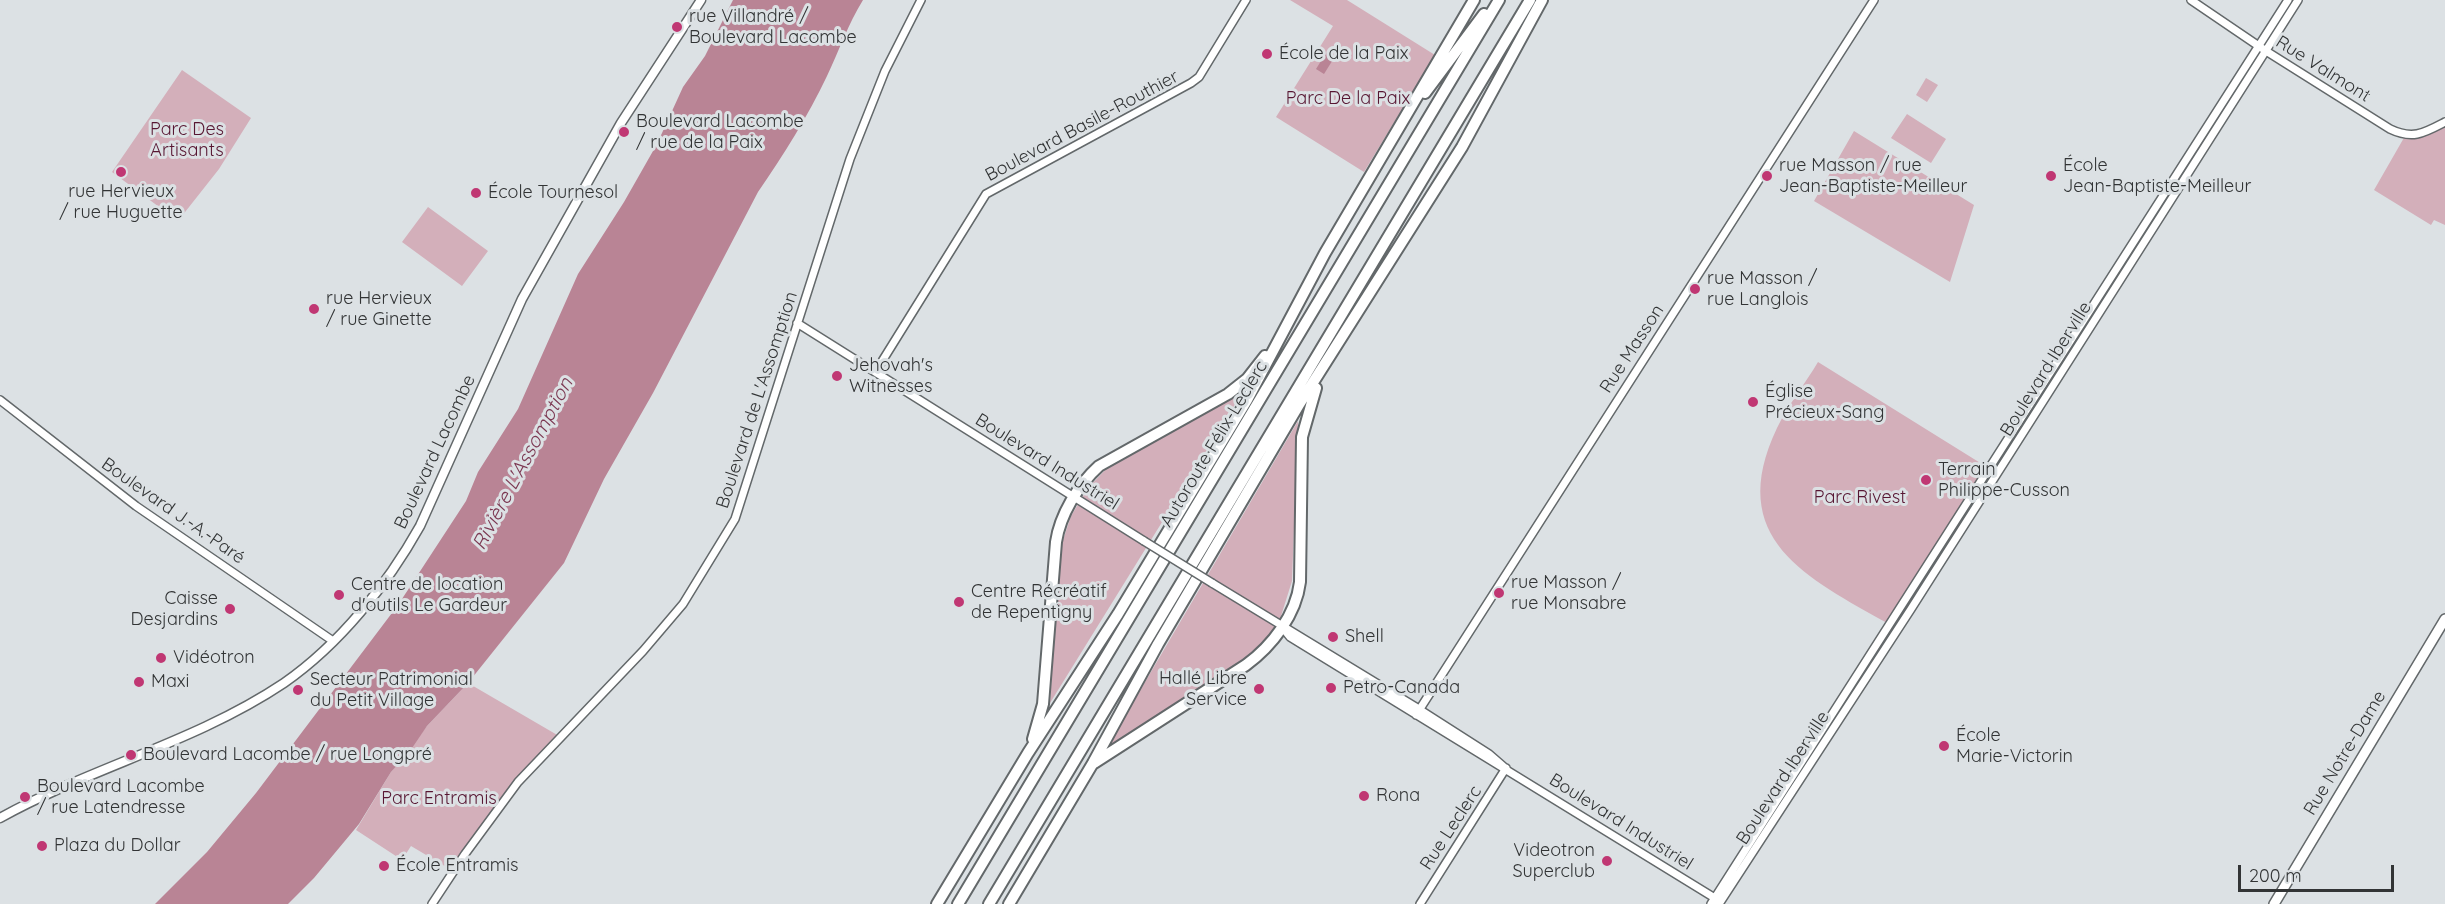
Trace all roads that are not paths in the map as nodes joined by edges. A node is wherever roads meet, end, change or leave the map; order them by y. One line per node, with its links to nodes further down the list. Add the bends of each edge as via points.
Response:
1 (701, 0): 26 (main road, Boulevard Lacombe, via 615,133 522,299 416,535)
2 (921, 0): 18 (street, Boulevard de L'Assomption, via 885,70 850,159)
3 (1246, 0): 21 (street, Boulevard Basile-Routhier, via 1199,77 1191,83 986,194)
4 (1474, 0): 16 (highway)
5 (1497, 0): 16 (highway); 35 (highway, Autoroute Félix-Leclerc)
6 (1530, 0): 12 (highway)
7 (1542, 0): 17 (highway, via 1462,147)
8 (1874, 0): 27 (street, Rue Masson)
9 (2191, 0): 13 (street, Rue Valmont)
10 (2288, 0): 13 (street, Boulevard Iberville)
11 (2298, 0): 14 (street, Boulevard Iberville)
12 (1514, 26): 17 (highway); 36 (highway)
13 (2258, 46): 14 (street, Rue Valmont); 32 (street, Boulevard Iberville)
14 (2266, 51): 15 (street, Rue Valmont, via 2400,134 2416,136); 32 (street, Boulevard Iberville, via 1905,619)
15 (2445, 122)
16 (1400, 127): 19 (highway)
17 (1420, 211): 20 (highway)
18 (796, 323): 21 (street, Boulevard Industriel); 33 (street, Boulevard de L'Assomption, via 741,502 707,568 666,626 518,782)
19 (1278, 339): 23 (highway, via 1236,388 1103,463); 28 (highway, via 1252,392 1119,614)
20 (1327, 362): 25 (highway, via 1304,426 1300,582); 29 (highway, via 1158,644)
21 (876, 371): 23 (street, Boulevard Industriel)
22 (0, 400): 26 (street, Boulevard J.-A.-Paré, via 136,506)
23 (1074, 497): 25 (street, Boulevard Industriel, bridge); 28 (highway, via 1056,537 1043,705)
24 (2445, 619): 39 (main road, Rue Notre-Dame)
25 (1282, 627): 27 (street, Boulevard Industriel, via 1290,637); 29 (highway, via 1246,665)
26 (333, 641): 31 (main road, Boulevard Lacombe, via 284,682 239,709 184,736 51,790)
27 (1418, 712): 30 (street, Boulevard Industriel, via 1490,754)
28 (1028, 753): 34 (highway)
29 (1093, 763): 37 (highway)
30 (1506, 768): 32 (street, Boulevard Industriel); 38 (street, Rue Leclerc)
31 (0, 818)
32 (1716, 902)
33 (432, 904)
34 (937, 904)
35 (958, 904)
36 (989, 904)
37 (1009, 904)
38 (1420, 904)
39 (2274, 904)

